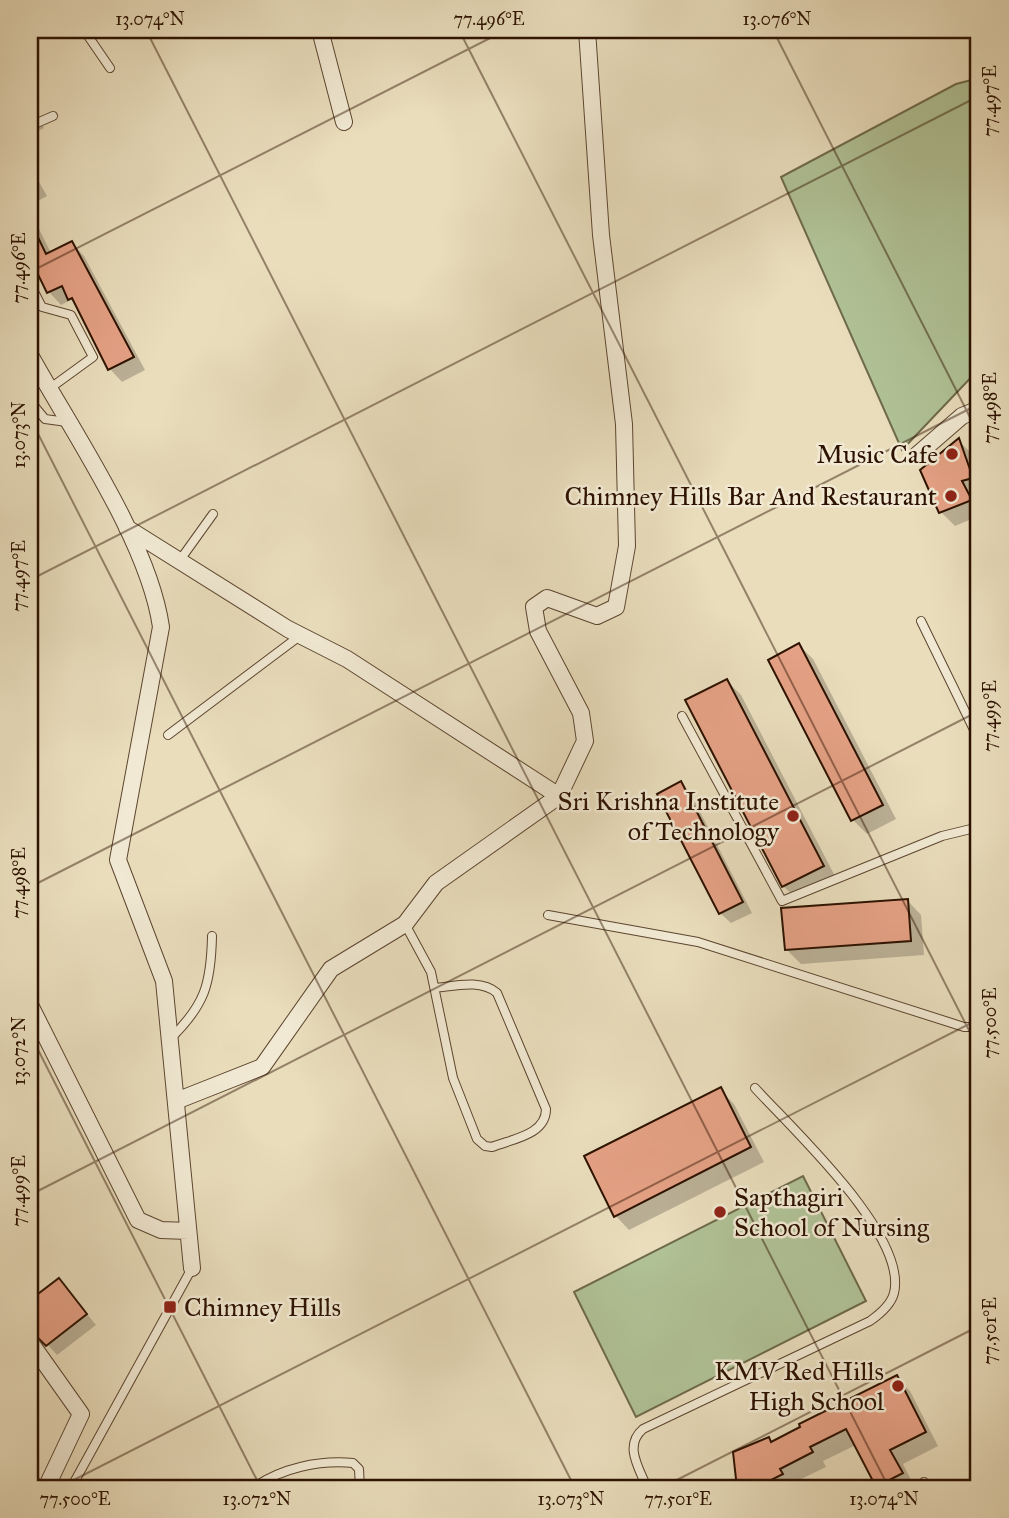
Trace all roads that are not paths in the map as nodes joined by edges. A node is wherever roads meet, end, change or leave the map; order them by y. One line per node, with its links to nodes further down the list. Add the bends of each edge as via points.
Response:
1 (84, 30): 4 (lane)
2 (320, 30): 6 (street)
3 (587, 30): 23 (street, via 601,235 624,424 627,546 616,607 597,616 547,598 534,607 538,631 581,713 585,741)
4 (110, 68)
5 (53, 116): 7 (lane)
6 (344, 122)
7 (30, 126)
8 (30, 284): 10 (lane, via 42,307 71,315 93,357)
9 (30, 355): 10 (street)
10 (49, 389): 13 (street)
11 (30, 401): 13 (lane, via 45,419)
12 (979, 409): 14 (street, via 962,416)
13 (67, 422): 16 (street)
14 (917, 455)
15 (213, 514): 17 (lane)
16 (127, 528): 17 (street); 31 (street, via 162,627 118,860 164,981)
17 (180, 560): 19 (street)
18 (921, 621): 22 (lane)
19 (301, 635): 21 (lane); 23 (street, via 347,659)
20 (682, 716): 24 (lane, via 782,901 942,836)
21 (168, 735)
22 (979, 740)
23 (559, 796): 26 (street, via 436,883)
24 (979, 827)
25 (548, 915): 30 (lane, via 698,942 964,1027)
26 (405, 923): 28 (lane, via 422,951); 33 (street, via 331,969 262,1067)
27 (212, 936): 31 (lane, via 206,992)
28 (435, 988): 28 (lane, via 480,985 497,993 546,1109 539,1129 492,1147 477,1139 453,1078)
29 (30, 1005): 34 (street, via 138,1220 161,1230)
30 (979, 1027)
31 (170, 1039): 33 (street)
32 (755, 1088): 43 (lane, via 862,1207 888,1254 894,1292 887,1306 870,1321 643,1429 633,1449)
33 (176, 1101): 34 (street)
34 (188, 1231): 35 (street)
35 (192, 1268): 40 (lane)
36 (30, 1342): 39 (street, via 81,1414)
37 (30, 1481): 38 (street)
38 (36, 1488)
39 (46, 1488)
40 (71, 1488)
41 (253, 1488): 42 (lane, via 284,1471 342,1462 353,1462 359,1469)
42 (360, 1488)
43 (647, 1488)

